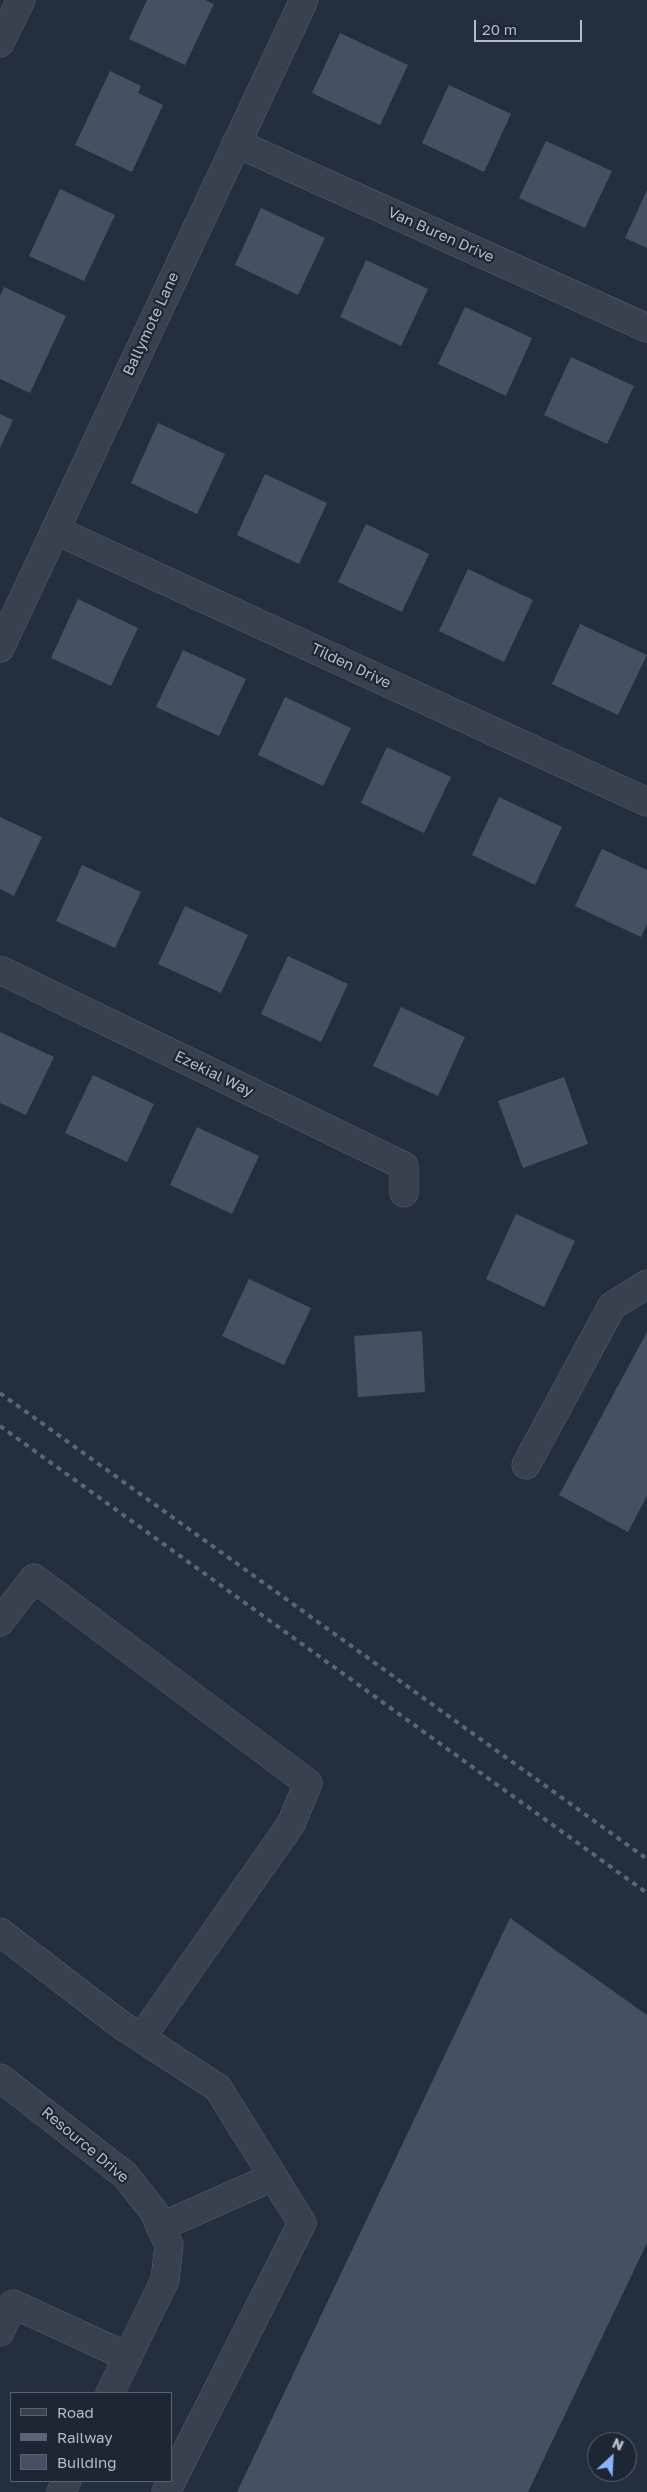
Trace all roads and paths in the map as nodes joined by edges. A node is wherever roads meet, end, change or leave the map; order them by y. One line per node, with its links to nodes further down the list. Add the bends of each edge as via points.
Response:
1 (21, 0): 3 (street)
2 (304, 0): 4 (street, Ballymote Lane)
3 (0, 43)
4 (236, 143): 5 (street, Van Buren Drive); 6 (street, Ballymote Lane)
5 (647, 328)
6 (55, 530): 7 (street, Ballymote Lane); 8 (street, Tilden Drive)
7 (0, 648)
8 (647, 802)
9 (0, 970): 10 (street, Ezekial Way, via 404,1166)
10 (404, 1194)
11 (647, 1284): 12 (street, via 612,1306)
12 (526, 1465)
13 (0, 1622): 15 (street, via 34,1578 308,1783 291,1824)
14 (0, 1932): 15 (street)
15 (141, 2038): 17 (street, via 218,2088)
16 (0, 2078): 18 (street, Resource Drive, via 125,2175 154,2212)
17 (273, 2177): 18 (street); 22 (street, via 302,2223)
18 (160, 2227): 20 (street, Resource Drive, via 169,2245 165,2280)
19 (0, 2332): 20 (street, via 13,2304)
20 (128, 2357): 21 (street, Resource Drive)
21 (110, 2392)
22 (172, 2480)

